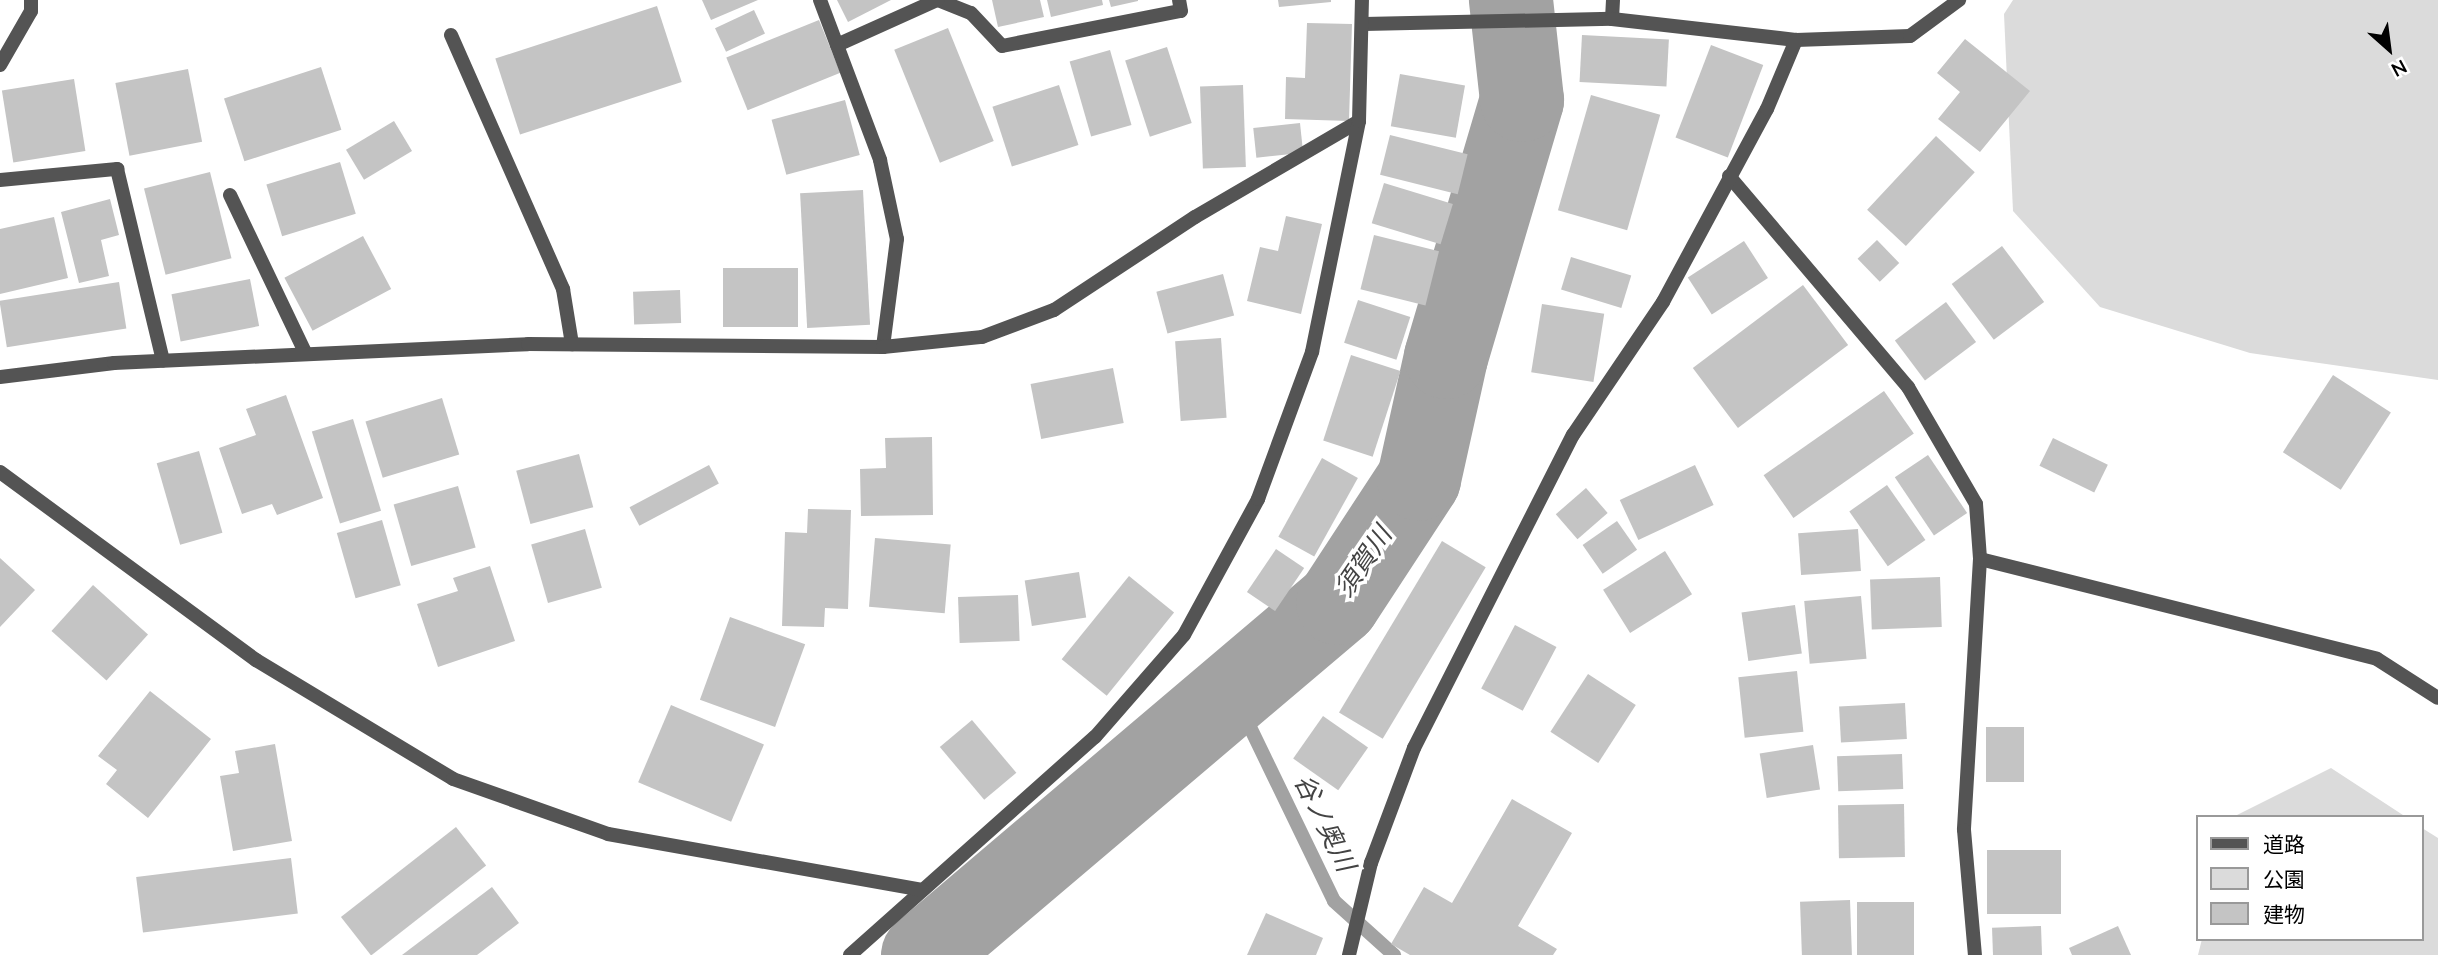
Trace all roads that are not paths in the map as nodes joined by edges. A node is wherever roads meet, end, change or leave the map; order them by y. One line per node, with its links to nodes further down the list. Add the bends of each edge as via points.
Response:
1 (31, 0): 13 (street, via 31,11)
2 (820, 0): 12 (street)
3 (938, 0): 4 (street, via 971,13 1002,46 1181,11); 12 (street)
4 (1180, 0)
5 (1362, 0): 9 (street)
6 (1613, 0): 8 (street)
7 (1959, 0): 11 (street, via 1910,36)
8 (1612, 19): 9 (street); 11 (street)
9 (1364, 24): 14 (street)
10 (451, 36): 18 (street, via 563,289)
11 (1796, 40): 15 (street, via 1767,110)
12 (837, 45): 19 (street, via 880,160 897,239)
13 (0, 65)
14 (1359, 121): 19 (street, via 1195,217 1054,310 982,337); 26 (street, via 1312,352 1258,499 1184,635 1095,737)
15 (1729, 177): 24 (street, via 1908,387 1976,504); 28 (street, via 1663,302 1573,435 1414,748)
16 (0, 180): 21 (street, via 117,169)
17 (230, 195): 20 (street)
18 (572, 344): 19 (street); 20 (street)
19 (883, 347)
20 (306, 354): 21 (street)
21 (163, 361): 22 (street)
22 (0, 377)
23 (0, 472): 26 (street, via 256,660 453,779 608,834)
24 (1980, 559): 25 (street, via 2377,659); 29 (street, via 1964,830)
25 (2438, 698)
26 (922, 890): 27 (street)
27 (850, 955)
28 (1349, 955)
29 (1975, 955)

